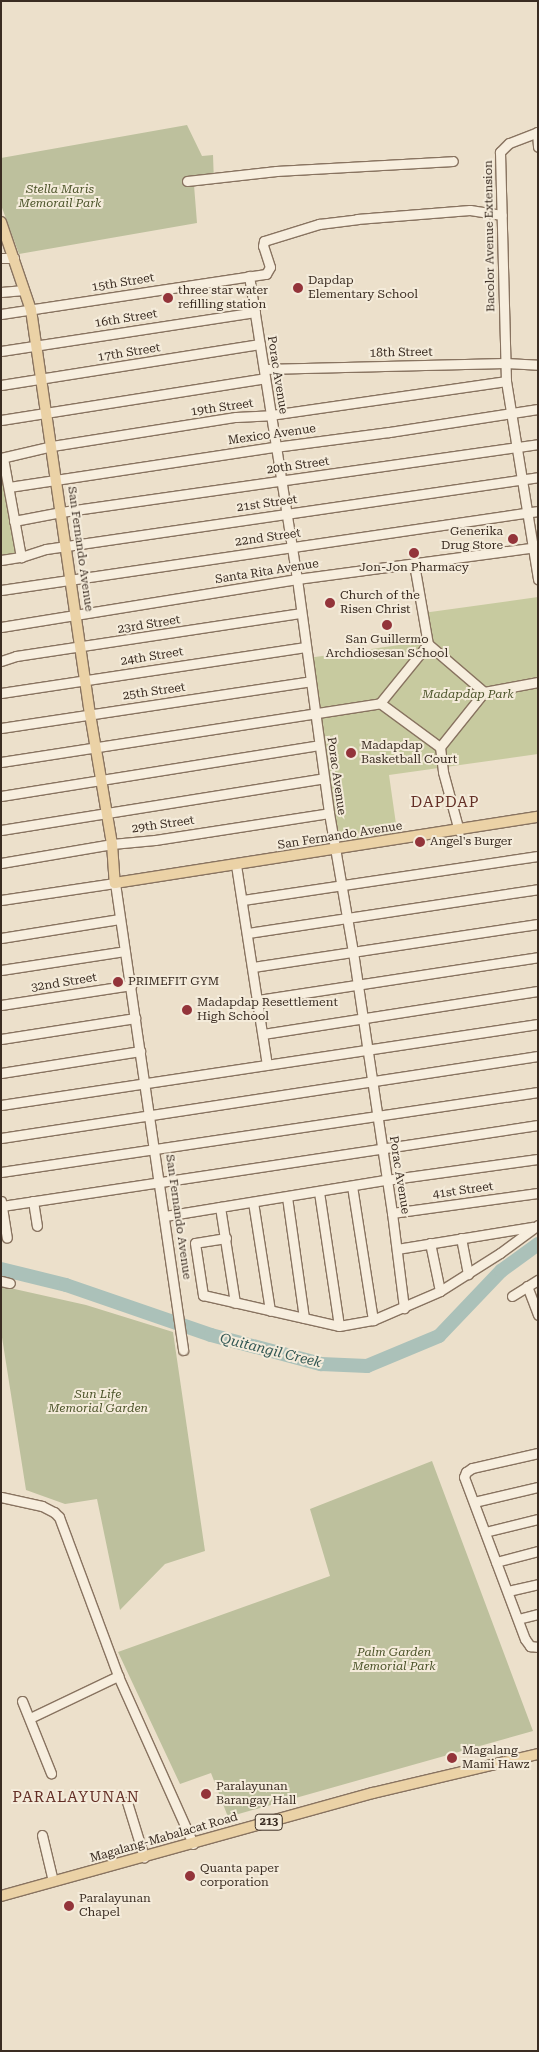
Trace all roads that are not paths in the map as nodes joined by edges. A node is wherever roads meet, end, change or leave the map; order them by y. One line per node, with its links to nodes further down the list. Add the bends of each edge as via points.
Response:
1 (538, 132): 2 (street); 5 (street, Bacolor Avenue Extension, via 510,143 500,152)
2 (538, 146)
3 (453, 161): 4 (street, via 276,171)
4 (187, 181)
5 (502, 214): 9 (street, 15th Street, via 470,210 319,224 264,242 270,270 266,274); 18 (street, Bacolor Avenue Extension)
6 (1, 223): 8 (main road, San Fernando Avenue)
7 (1, 258): 8 (street)
8 (14, 258): 10 (main road, San Fernando Avenue)
9 (249, 276): 12 (street, 15th Street); 13 (street, Porac Avenue)
10 (24, 290): 11 (street); 12 (main road, San Fernando Avenue)
11 (1, 292)
12 (31, 310): 14 (street, 15th Street); 16 (main road, San Fernando Avenue)
13 (255, 312): 15 (street, Porac Avenue); 16 (street, 16th Street)
14 (1, 314)
15 (260, 344): 20 (street, Porac Avenue); 21 (street, 17th Street)
16 (37, 346): 17 (street, 16th Street); 21 (main road, San Fernando Avenue)
17 (1, 351)
18 (505, 364): 19 (street, 18th Street); 20 (street, 18th Street); 22 (street, Bacolor Avenue Extension)
19 (538, 365)
20 (264, 373): 26 (street, 18th Street); 27 (street, Porac Avenue)
21 (42, 380): 23 (street, 17th Street); 26 (main road, San Fernando Avenue)
22 (506, 381): 25 (street, Bacolor Avenue Extension); 27 (street, 19th Street)
23 (1, 385)
24 (538, 409): 25 (street, Mexico Avenue)
25 (510, 412): 31 (street, Mexico Avenue); 32 (street, Bacolor Avenue Extension)
26 (48, 413): 28 (street, 18th Street); 30 (main road, San Fernando Avenue)
27 (271, 415): 30 (street, 19th Street, via 236,417); 31 (street, Porac Avenue)
28 (1, 420)
29 (538, 444): 32 (street, 20th Street)
30 (52, 446): 33 (street, 19th Street); 35 (main road, San Fernando Avenue)
31 (275, 446): 35 (street, Mexico Avenue); 37 (street, Porac Avenue)
32 (516, 448): 36 (street, Bacolor Avenue Extension); 37 (street, 20th Street)
33 (2, 458): 38 (street)
34 (538, 478): 36 (street, 21st Street)
35 (57, 479): 38 (street, Mexico Avenue); 40 (main road, San Fernando Avenue)
36 (521, 480): 41 (street, Bacolor Avenue Extension); 42 (street, 21st Street)
37 (282, 481): 40 (street, 20th Street); 42 (street, Porac Avenue)
38 (9, 487): 43 (street)
39 (538, 511): 41 (street, 22nd Street)
40 (61, 512): 43 (street, 20th Street); 44 (main road, San Fernando Avenue)
41 (528, 512): 45 (street, 22nd Street); 46 (street, Bacolor Avenue Extension)
42 (287, 514): 44 (street, 21st Street); 45 (street, Porac Avenue)
43 (14, 521): 47 (street)
44 (66, 545): 47 (street, 21st Street); 50 (main road, San Fernando Avenue)
45 (290, 547): 50 (street, 22nd Street); 52 (street, Porac Avenue)
46 (535, 548): 49 (street, Santa Rita Avenue); 51 (street, Bacolor Avenue Extension)
47 (21, 557): 48 (street, 21st Street)
48 (1, 560)
49 (414, 564): 52 (street, Santa Rita Avenue); 57 (street)
50 (70, 578): 53 (street, 22nd Street); 55 (main road, San Fernando Avenue)
51 (538, 579)
52 (297, 580): 54 (street, Porac Avenue); 55 (street, Santa Rita Avenue)
53 (1, 590)
54 (300, 613): 58 (street, Porac Avenue); 59 (street, 23rd Street)
55 (77, 614): 56 (street, Santa Rita Avenue); 59 (main road, San Fernando Avenue)
56 (1, 627)
57 (428, 644): 64 (street); 66 (street)
58 (306, 647): 61 (street, 24th Street); 62 (street, Porac Avenue)
59 (82, 648): 60 (street, 23rd Street, via 16,656); 61 (main road, San Fernando Avenue)
60 (1, 661)
61 (86, 680): 65 (street, 24th Street); 68 (main road, San Fernando Avenue)
62 (310, 681): 67 (street, Porac Avenue); 68 (street, 25th Street)
63 (538, 682): 64 (street)
64 (484, 692): 71 (street)
65 (1, 693)
66 (380, 703): 67 (street); 71 (street)
67 (314, 712): 70 (street, Porac Avenue); 72 (street)
68 (90, 714): 69 (street, 25th Street); 72 (main road, San Fernando Avenue)
69 (1, 728)
70 (319, 745): 74 (street, Porac Avenue); 75 (street)
71 (440, 747): 81 (street, via 443,772)
72 (96, 748): 73 (street); 75 (main road, San Fernando Avenue)
73 (1, 762)
74 (324, 778): 77 (street); 78 (street, Porac Avenue)
75 (101, 780): 76 (street); 77 (main road, San Fernando Avenue)
76 (1, 796)
77 (106, 814): 80 (street); 82 (main road, San Fernando Avenue)
78 (329, 814): 82 (street, 29th Street); 83 (street, Porac Avenue)
79 (538, 817): 81 (main road, San Fernando Avenue)
80 (1, 830)
81 (459, 831): 83 (main road, San Fernando Avenue)
82 (112, 844): 85 (street, 29th Street); 87 (main road, San Fernando Avenue)
83 (335, 849): 86 (main road, San Fernando Avenue); 88 (street, Porac Avenue)
84 (538, 856): 88 (street)
85 (1, 863)
86 (236, 865): 87 (main road, San Fernando Avenue); 91 (street)
87 (115, 883): 90 (street, San Fernando Avenue); 93 (street, San Fernando Avenue)
88 (342, 886): 91 (street); 92 (street, Porac Avenue)
89 (538, 889): 92 (street)
90 (1, 900)
91 (242, 900): 95 (street)
92 (348, 917): 95 (street); 98 (street, Porac Avenue)
93 (120, 919): 96 (street); 97 (street, San Fernando Avenue)
94 (538, 924): 98 (street)
95 (248, 933): 100 (street)
96 (1, 938)
97 (125, 951): 101 (street); 103 (street, San Fernando Avenue)
98 (353, 952): 100 (street); 102 (street, Porac Avenue)
99 (538, 956): 102 (street)
100 (253, 967): 105 (street)
101 (1, 970)
102 (358, 983): 105 (street); 107 (street, Porac Avenue)
103 (131, 985): 106 (street, 32nd Street); 108 (street, San Fernando Avenue)
104 (538, 991): 107 (street)
105 (258, 1000): 110 (street)
106 (1, 1005)
107 (363, 1017): 110 (street); 112 (street, Porac Avenue)
108 (135, 1018): 111 (street); 113 (street, San Fernando Avenue)
109 (538, 1024): 112 (street)
110 (263, 1034): 115 (street)
111 (1, 1039)
112 (367, 1050): 115 (street); 118 (street, Porac Avenue)
113 (140, 1051): 116 (street); 117 (street, San Fernando Avenue)
114 (538, 1056): 118 (street)
115 (267, 1064): 117 (street)
116 (1, 1072)
117 (145, 1082): 120 (street); 121 (street, San Fernando Avenue)
118 (371, 1082): 121 (street); 122 (street, Porac Avenue)
119 (538, 1092): 122 (street)
120 (1, 1105)
121 (150, 1115): 124 (street); 125 (street, San Fernando Avenue)
122 (377, 1116): 125 (street); 126 (street, Porac Avenue)
123 (538, 1125): 126 (street)
124 (1, 1138)
125 (156, 1148): 128 (street); 130 (street, San Fernando Avenue)
126 (381, 1148): 129 (street, Porac Avenue); 130 (street)
127 (538, 1159): 129 (street)
128 (1, 1172)
129 (386, 1180): 131 (street); 139 (street, Porac Avenue)
130 (160, 1182): 135 (street); 140 (street, San Fernando Avenue)
131 (352, 1186): 132 (street); 158 (street)
132 (319, 1192): 134 (street); 159 (street)
133 (538, 1193): 139 (street, 41st Street)
134 (287, 1197): 136 (street); 157 (street)
135 (33, 1201): 137 (street); 141 (street)
136 (253, 1202): 138 (street); 155 (street)
137 (2, 1203): 143 (street)
138 (220, 1207): 140 (street); 144 (street)
139 (392, 1213): 147 (street, Porac Avenue)
140 (165, 1216): 160 (street, San Fernando Avenue)
141 (37, 1226)
142 (535, 1226): 145 (street); 148 (street)
143 (7, 1238)
144 (226, 1238): 153 (street); 153 (street, via 195,1243 200,1287 205,1296)
145 (461, 1238): 146 (street); 148 (street)
146 (430, 1243): 147 (street); 151 (street)
147 (397, 1249): 154 (street, Porac Avenue)
148 (468, 1274): 151 (street)
149 (538, 1280): 150 (street)
150 (527, 1286): 152 (street); 156 (street)
151 (440, 1291): 154 (street)
152 (512, 1296)
153 (235, 1303): 155 (street)
154 (404, 1308): 158 (street)
155 (270, 1311): 157 (street)
156 (538, 1315)
157 (304, 1318): 159 (street)
158 (373, 1320): 159 (street)
159 (339, 1326)
160 (184, 1350)
161 (538, 1453): 164 (street, via 467,1470 465,1480)
162 (538, 1487): 164 (street)
163 (1, 1497): 174 (street, via 42,1506 59,1517)
164 (474, 1502): 166 (street)
165 (538, 1519): 166 (street)
166 (485, 1532): 168 (street)
167 (538, 1551): 168 (street)
168 (496, 1562): 170 (street)
169 (538, 1584): 170 (street)
170 (508, 1591): 172 (street)
171 (538, 1614): 172 (street)
172 (518, 1619): 173 (street, via 527,1643)
173 (538, 1647)
174 (118, 1676): 176 (street); 181 (street)
175 (22, 1702): 176 (street)
176 (30, 1718): 178 (street)
177 (538, 1754): 181 (main road, Magalang-Mabalacat Road / 213, via 373,1794)
178 (51, 1774)
179 (127, 1802): 182 (street)
180 (42, 1835): 183 (street)
181 (194, 1844): 182 (main road, Magalang-Mabalacat Road / 213)
182 (144, 1857): 183 (main road, Magalang-Mabalacat Road / 213)
183 (53, 1881): 184 (main road, Magalang-Mabalacat Road / 213)
184 (1, 1896)

